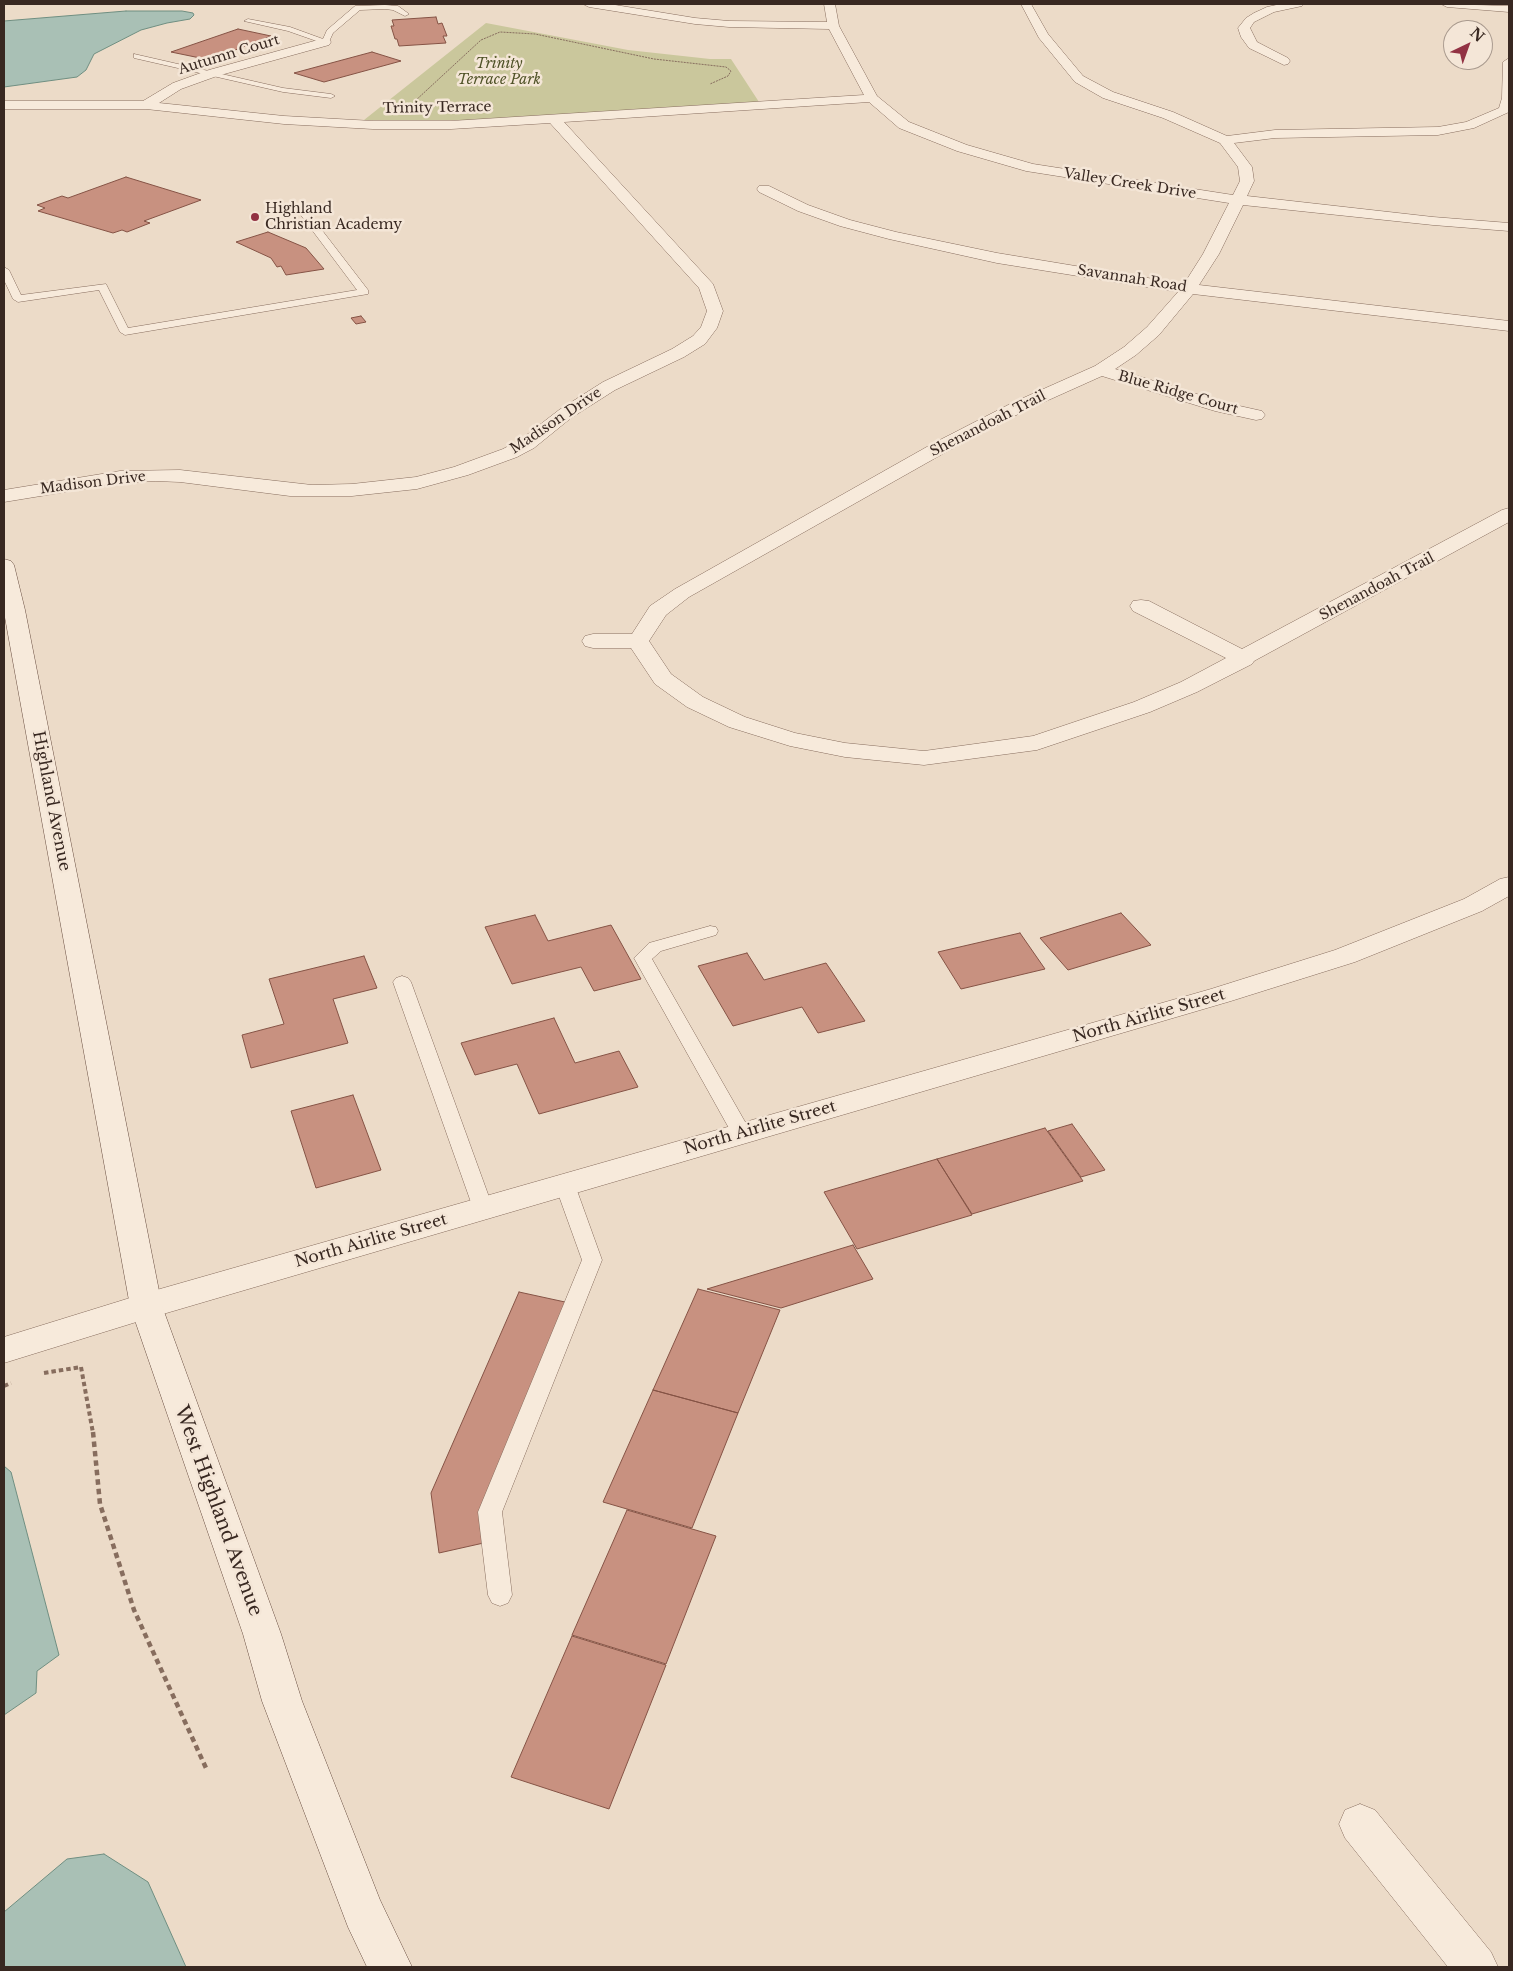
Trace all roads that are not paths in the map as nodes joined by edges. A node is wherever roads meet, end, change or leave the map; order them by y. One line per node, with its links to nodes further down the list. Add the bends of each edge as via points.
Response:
1 (589, 4): 11 (street, via 695,21)
2 (830, 4): 11 (street, Valley Creek Drive)
3 (1026, 4): 22 (street, Shenandoah Trail, via 1043,35 1079,79 1108,95)
4 (1298, 4): 7 (street)
5 (1447, 4): 8 (street)
6 (1256, 6): 7 (street)
7 (1270, 9): 14 (street, via 1250,20 1244,28 1253,45)
8 (1509, 9)
9 (405, 14): 12 (lane, via 385,6 358,8 330,32)
10 (248, 21): 12 (lane, via 290,29)
11 (833, 26): 18 (street, Valley Creek Drive)
12 (325, 42): 16 (street, Autumn Court)
13 (137, 56): 16 (lane)
14 (1284, 61)
15 (1509, 62): 22 (street, via 1505,109 1470,125 1401,134 1274,134)
16 (213, 72): 17 (lane, via 283,90); 20 (street, Autumn Court, via 177,86)
17 (330, 96)
18 (872, 98): 21 (street, Trinity Terrace); 24 (street, Valley Creek Drive, via 904,125 983,155 1060,173)
19 (4, 105): 20 (street, Trinity Terrace)
20 (146, 105): 21 (street, Trinity Terrace, via 284,120 392,125)
21 (555, 120): 32 (street, Madison Drive, via 707,287 715,311 709,328 694,343 609,386 510,453 461,471 416,482 312,491 154,475 120,477)
22 (1225, 140): 24 (street, Shenandoah Trail, via 1245,167 1247,181)
23 (764, 189): 28 (street, Savannah Road, via 803,208 894,236 997,258)
24 (1239, 200): 26 (street, Valley Creek Drive, via 1433,222); 28 (street, Shenandoah Trail, via 1211,254)
25 (305, 214): 27 (lane, via 364,292 124,332 102,286 18,299)
26 (1509, 227)
27 (4, 270)
28 (1188, 288): 29 (street, Savannah Road); 30 (street, Shenandoah Trail, via 1153,331)
29 (1509, 326)
30 (1101, 370): 31 (street, Blue Ridge Court); 38 (street, Shenandoah Trail, via 1018,407 940,448 710,576 658,611)
31 (1256, 415)
32 (4, 496)
33 (1509, 514): 39 (street, Shenandoah Trail)
34 (4, 565): 36 (street, Highland Avenue)
35 (1141, 606): 39 (street)
36 (9, 607): 43 (street, Highland Avenue)
37 (594, 641): 38 (street)
38 (638, 641): 39 (street, Shenandoah Trail, via 663,679 695,702 737,722 790,739 845,750 924,758 1037,743 1142,707)
39 (1244, 659)
40 (1509, 885): 44 (street, North Airlite Street, via 1473,905 1335,959 1222,995)
41 (710, 931): 44 (lane, via 655,948 643,958)
42 (402, 982): 46 (lane)
43 (96, 1039): 47 (street, West Highland Avenue)
44 (742, 1134): 45 (street, North Airlite Street)
45 (565, 1185): 46 (street, North Airlite Street); 49 (lane, via 592,1260 490,1512)
46 (483, 1208): 47 (street, North Airlite Street)
47 (146, 1306): 48 (street, North Airlite Street); 51 (street, West Highland Avenue, via 262,1634 282,1700 363,1912)
48 (4, 1350)
49 (500, 1596)
50 (1360, 1824): 52 (street)
51 (390, 1967)
52 (1476, 1967)

